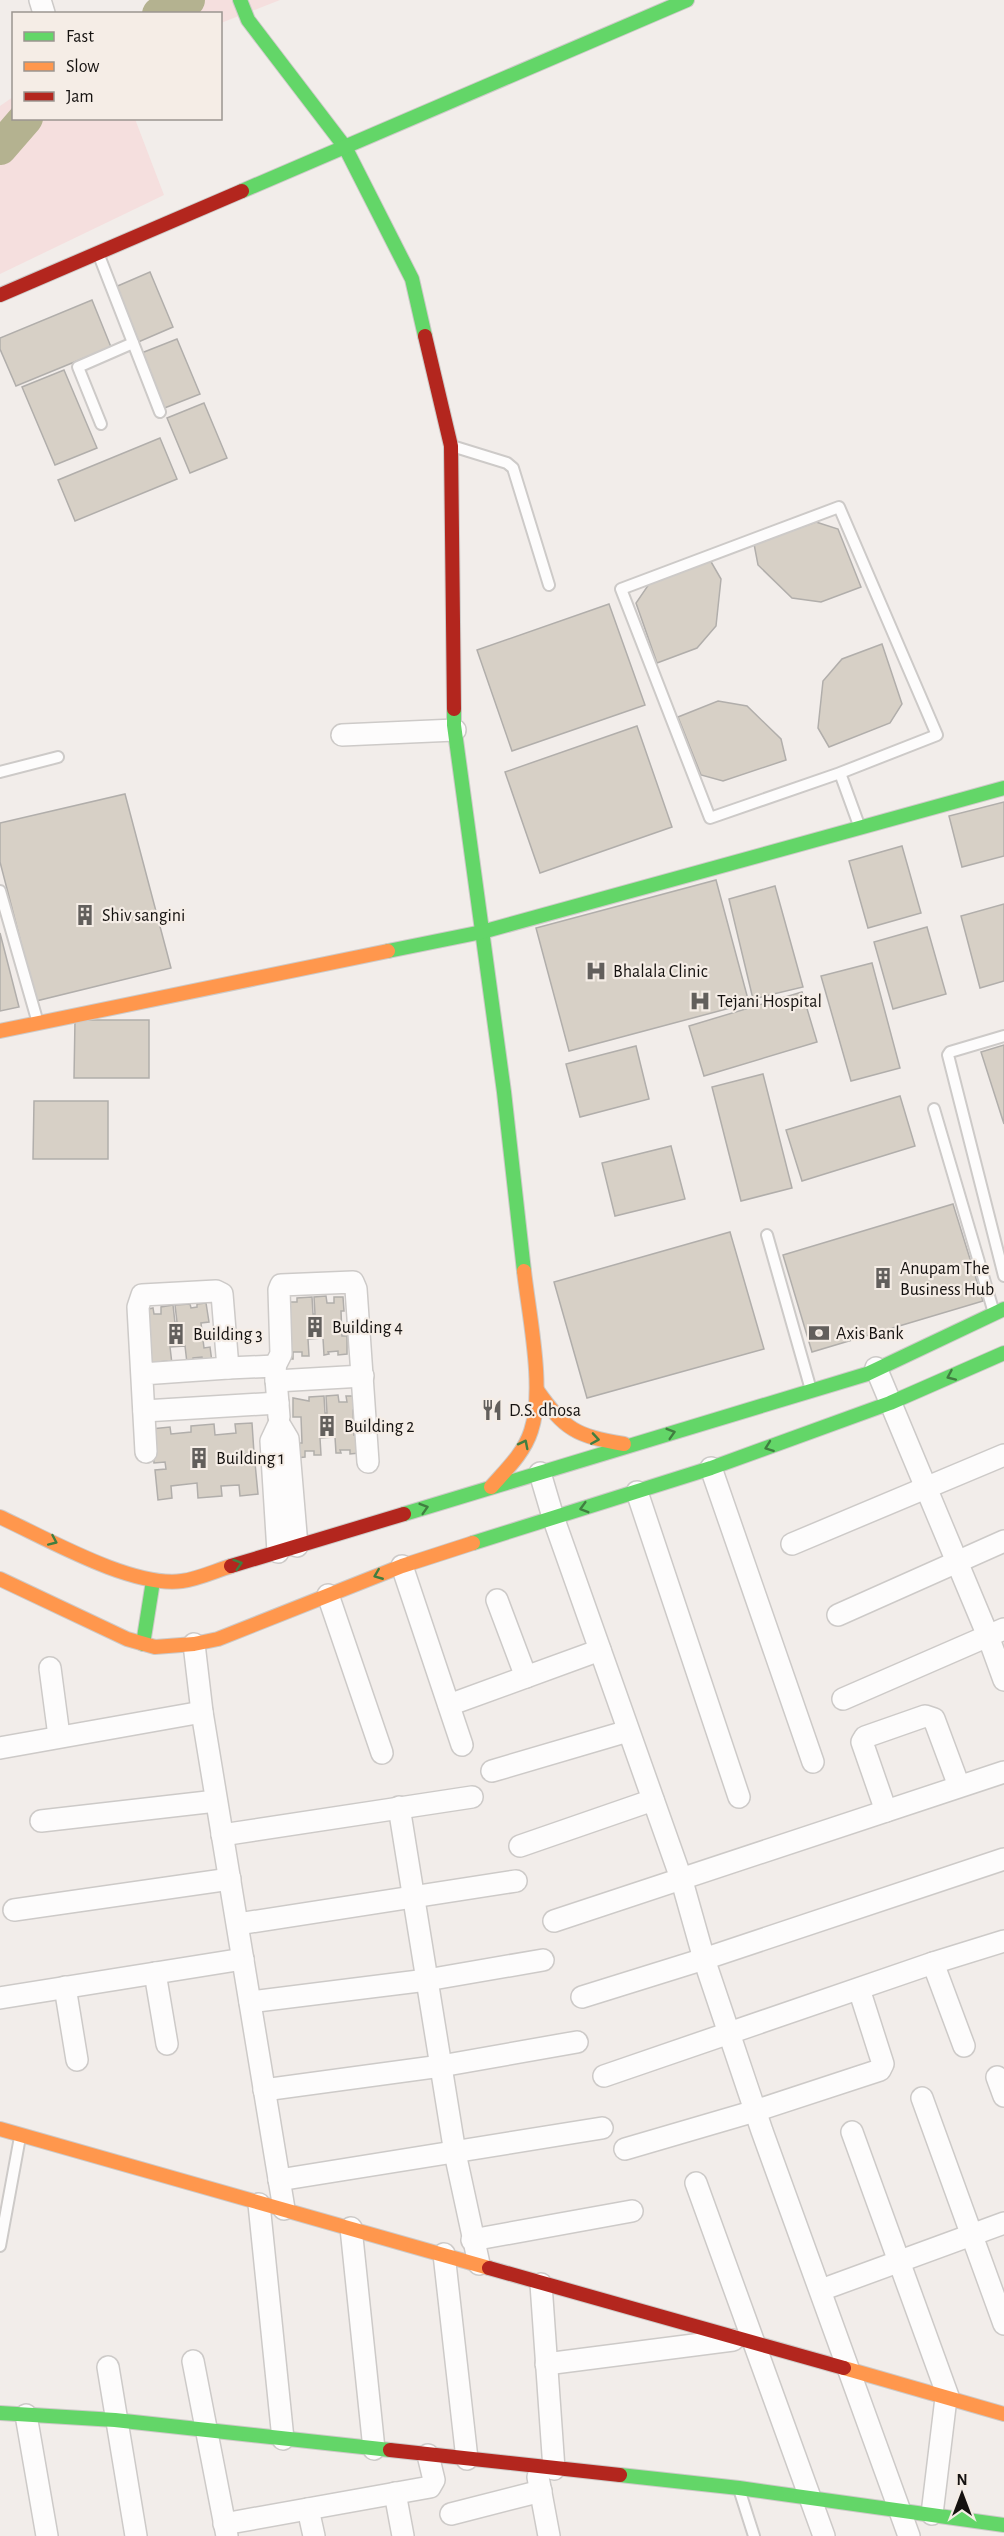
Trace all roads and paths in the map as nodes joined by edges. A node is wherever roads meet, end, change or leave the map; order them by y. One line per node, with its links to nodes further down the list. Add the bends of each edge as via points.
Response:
1 (240, 0): 3 (street, via 248,20)
2 (687, 0): 3 (street)
3 (345, 147): 4 (street); 9 (street, via 412,279)
4 (98, 254): 5 (street); 6 (lane)
5 (0, 295)
6 (133, 344): 7 (lane); 8 (lane, via 78,367)
7 (160, 412)
8 (101, 424)
9 (451, 446): 10 (lane, via 513,468); 11 (street)
10 (549, 585)
11 (455, 730): 12 (street); 19 (street)
12 (342, 735)
13 (58, 757): 14 (lane)
14 (0, 772)
15 (840, 773): 15 (lane, via 710,818 621,589 840,507 937,735); 17 (lane)
16 (1004, 788): 17 (street)
17 (860, 828): 19 (street)
18 (0, 891): 20 (lane)
19 (482, 932): 20 (street); 33 (street)
20 (38, 1025): 21 (street)
21 (0, 1031)
22 (1004, 1035): 25 (lane, via 948,1055)
23 (934, 1109): 26 (lane)
24 (767, 1235): 34 (lane)
25 (1004, 1276)
26 (999, 1311): 29 (street)
27 (1004, 1353): 35 (street, one-way to 35)
28 (228, 1368): 30 (street); 30 (street, via 222,1294 216,1291 142,1295 138,1307); 31 (street)
29 (876, 1368): 34 (street); 35 (street)
30 (142, 1374): 36 (street)
31 (276, 1374): 32 (street); 32 (street, via 281,1354 281,1285 349,1281 356,1289); 37 (street)
32 (363, 1376): 41 (street)
33 (537, 1390): 38 (street, one-way to 38, via 559,1421 584,1438); 44 (street, one-way to 33, via 516,1459 531,1431)
34 (811, 1391): 38 (street, one-way to 34)
35 (890, 1403): 42 (street, one-way to 42); 45 (street)
36 (144, 1411): 37 (street); 39 (street)
37 (278, 1414): 51 (street, via 271,1441)
38 (632, 1445): 43 (street)
39 (146, 1452)
40 (1004, 1455): 45 (street)
41 (368, 1462)
42 (711, 1468): 46 (street); 74 (street)
43 (540, 1473): 44 (street); 48 (street)
44 (491, 1487): 51 (street, one-way to 44)
45 (927, 1487): 50 (street); 52 (street)
46 (637, 1492): 48 (street, one-way to 48); 79 (street)
47 (0, 1517): 55 (street, one-way to 55, via 125,1574)
48 (553, 1517): 53 (street); 62 (street)
49 (1004, 1541): 52 (street)
50 (792, 1544)
51 (287, 1549): 55 (street, one-way to 51, via 182,1581)
52 (957, 1560): 58 (street); 59 (street)
53 (402, 1566): 56 (street, one-way to 56); 67 (street)
54 (0, 1579): 60 (street)
55 (153, 1581): 60 (street)
56 (328, 1595): 61 (street, via 218,1639); 73 (street)
57 (497, 1600): 64 (street)
58 (838, 1615)
59 (996, 1632): 65 (street); 66 (street)
60 (143, 1644): 61 (street)
61 (194, 1644): 68 (street)
62 (600, 1650): 64 (street); 69 (street)
63 (50, 1668): 70 (street)
64 (526, 1677): 67 (street)
65 (1004, 1680)
66 (843, 1699)
67 (449, 1705): 71 (street)
68 (202, 1712): 70 (street); 81 (street)
69 (628, 1731): 75 (street); 80 (street)
70 (59, 1736): 72 (street)
71 (462, 1744)
72 (0, 1748)
73 (382, 1753)
74 (813, 1762)
75 (492, 1771)
76 (1004, 1772): 77 (street)
77 (958, 1786): 83 (street); 83 (street, via 933,1719 915,1719 865,1737 862,1742)
78 (472, 1797): 82 (street)
79 (740, 1797)
80 (653, 1800): 86 (street); 90 (street)
81 (216, 1801): 84 (street); 85 (street)
82 (399, 1807): 85 (street); 91 (street)
83 (886, 1811): 90 (street)
84 (41, 1821)
85 (222, 1834): 88 (street)
86 (520, 1846)
87 (1004, 1859): 97 (street)
88 (231, 1880): 92 (street); 94 (street)
89 (516, 1881): 91 (street)
90 (682, 1881): 93 (street); 97 (street)
91 (414, 1895): 94 (street); 101 (street)
92 (14, 1910)
93 (554, 1921)
94 (238, 1924): 96 (street)
95 (1004, 1941): 99 (street)
96 (243, 1959): 100 (street); 106 (street)
97 (704, 1959): 104 (street); 107 (street)
98 (543, 1960): 101 (street)
99 (933, 1963): 103 (street); 110 (street)
100 (155, 1973): 102 (street); 109 (street)
101 (427, 1980): 106 (street); 112 (street)
102 (65, 1988): 105 (street); 111 (street)
103 (859, 1989): 107 (street); 116 (street, via 882,2068)
104 (582, 1997)
105 (0, 1998)
106 (250, 2002): 114 (street)
107 (730, 2033): 113 (street); 116 (street)
108 (577, 2042): 112 (street)
109 (167, 2044)
110 (964, 2046)
111 (77, 2060)
112 (441, 2066): 114 (street); 122 (street)
113 (604, 2076)
114 (264, 2090): 123 (street)
115 (922, 2098): 130 (street)
116 (755, 2111): 121 (street); 137 (street)
117 (602, 2128): 122 (street)
118 (0, 2129): 120 (street)
119 (852, 2132): 134 (street)
120 (20, 2135): 125 (street); 132 (lane)
121 (625, 2149)
122 (455, 2153): 123 (street); 131 (street)
123 (279, 2180): 126 (street)
124 (696, 2183): 139 (street)
125 (260, 2204): 126 (street); 150 (street)
126 (284, 2209): 129 (street)
127 (632, 2211): 131 (street)
128 (1004, 2223): 130 (street)
129 (351, 2228): 133 (street); 151 (street)
130 (971, 2235): 134 (street); 138 (street)
131 (472, 2240): 135 (street)
132 (0, 2246)
133 (444, 2254): 135 (street); 153 (street)
134 (898, 2261): 137 (street); 144 (street)
135 (479, 2264): 136 (street)
136 (541, 2284): 139 (street); 141 (street)
137 (821, 2290): 143 (street)
138 (1004, 2325)
139 (747, 2341): 141 (street); 143 (street); 158 (street)
140 (193, 2361): 149 (street)
141 (546, 2364): 154 (street)
142 (108, 2367): 148 (street)
143 (850, 2372): 144 (street); 160 (street)
144 (947, 2399): 146 (street); 162 (street)
145 (0, 2413): 147 (street)
146 (1004, 2414)
147 (26, 2415): 148 (street); 166 (street)
148 (115, 2420): 149 (street); 167 (street)
149 (206, 2430): 150 (street); 165 (street)
150 (283, 2439): 151 (street)
151 (374, 2449): 152 (street)
152 (428, 2455): 153 (street); 157 (street, via 433,2484)
153 (467, 2459): 154 (street)
154 (546, 2468): 155 (street); 156 (street)
155 (739, 2488): 158 (street); 171 (lane)
156 (541, 2491): 161 (street); 170 (street)
157 (395, 2493): 159 (street); 169 (street)
158 (811, 2498): 160 (street); 172 (street)
159 (308, 2509): 165 (street); 168 (street)
160 (901, 2509): 162 (street); 173 (street)
161 (451, 2514)
162 (932, 2514): 164 (street)
163 (1004, 2525): 164 (street)
164 (985, 2529)
165 (226, 2530)
166 (47, 2536)
167 (136, 2536)
168 (314, 2536)
169 (403, 2536)
170 (549, 2536)
171 (754, 2536)
172 (824, 2536)
173 (909, 2536)

